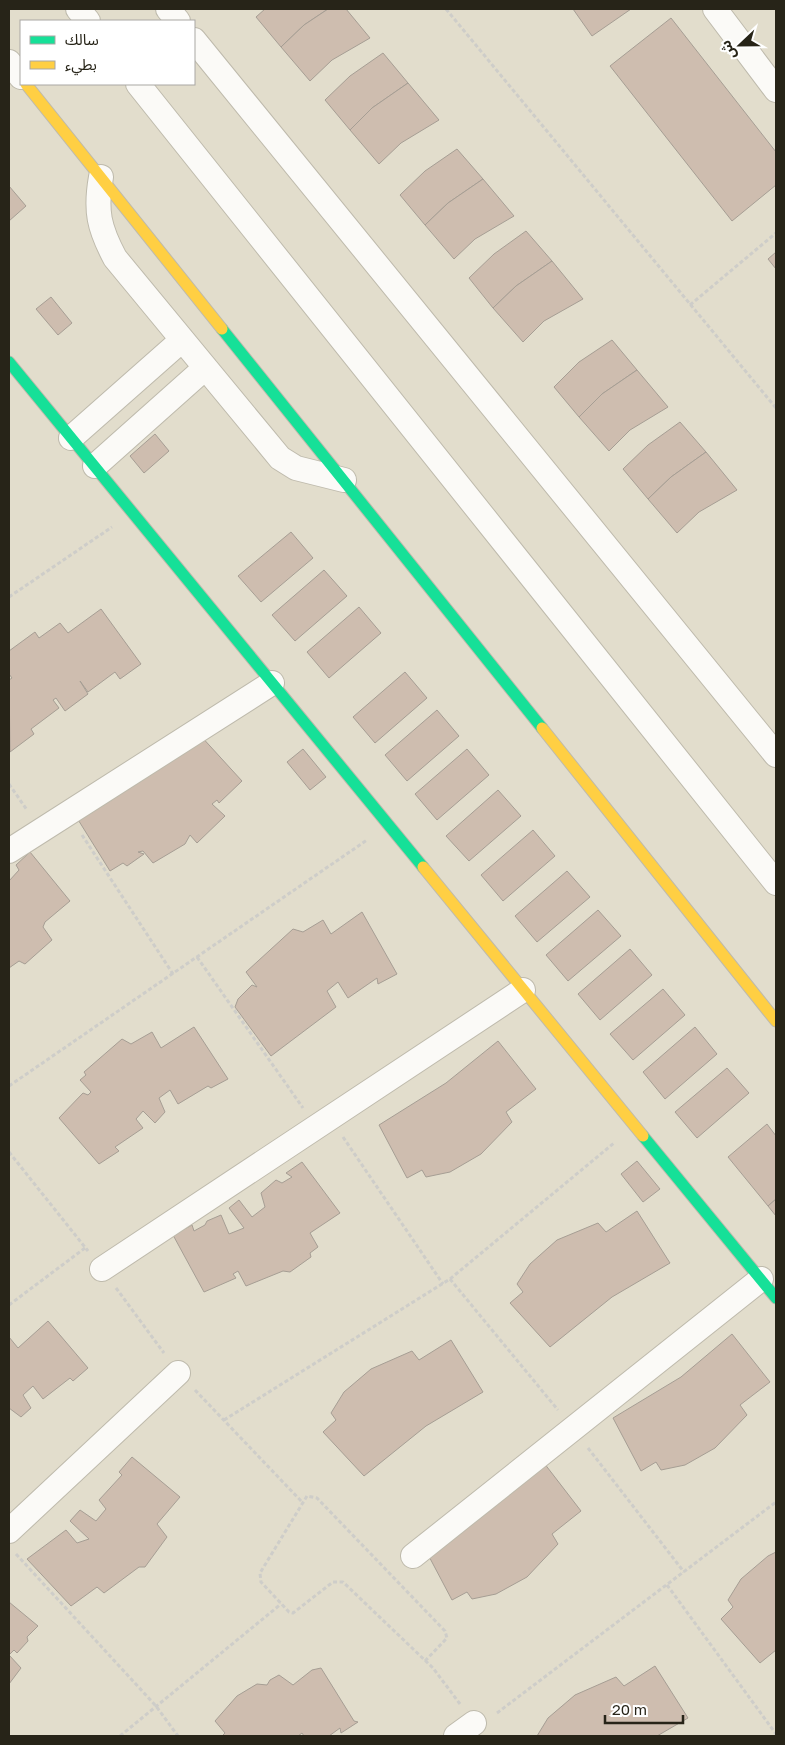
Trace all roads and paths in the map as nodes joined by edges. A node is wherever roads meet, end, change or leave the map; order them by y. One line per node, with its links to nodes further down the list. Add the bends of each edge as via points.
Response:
1 (78, 9): 5 (street)
2 (168, 9): 6 (street)
3 (446, 9): 15 (path)
4 (715, 9): 12 (street)
5 (87, 20)
6 (177, 20)
7 (195, 41): 26 (street)
8 (9, 62): 9 (street)
9 (20, 76)
10 (27, 85): 13 (street)
11 (139, 85): 32 (street)
12 (776, 90)
13 (101, 177): 16 (street, via 97,214 104,238 115,258); 22 (street)
14 (776, 233): 15 (path)
15 (690, 305): 19 (path)
16 (182, 340): 18 (street); 20 (street)
17 (9, 362): 20 (street)
18 (206, 368): 21 (street); 22 (street, via 280,458 296,468)
19 (776, 408)
20 (71, 438): 21 (street)
21 (95, 466): 23 (street)
22 (344, 480): 36 (street)
23 (133, 512): 24 (path); 25 (street)
24 (9, 597)
25 (272, 683): 28 (street); 29 (street)
26 (776, 755)
27 (9, 784): 30 (path)
28 (68, 813): 30 (street); 34 (path)
29 (389, 825): 33 (path); 35 (street)
30 (41, 831): 31 (street)
31 (9, 851)
32 (776, 883)
33 (197, 957): 34 (path); 38 (path)
34 (173, 974): 37 (path)
35 (523, 990): 38 (street); 39 (street)
36 (776, 1020)
37 (9, 1086)
38 (324, 1122): 42 (street); 45 (path)
39 (635, 1125): 43 (path); 44 (street)
40 (9, 1152): 41 (path)
41 (85, 1248): 42 (path); 47 (path)
42 (102, 1269): 48 (path)
43 (450, 1279): 45 (path); 50 (path)
44 (761, 1279): 46 (street); 50 (street)
45 (443, 1284): 49 (path)
46 (776, 1298)
47 (9, 1305)
48 (178, 1373): 49 (path); 53 (street)
49 (224, 1420): 51 (path)
50 (573, 1428): 55 (street); 56 (path)
51 (303, 1502): 58 (path, via 259,1575 260,1582); 59 (path, via 310,1496 317,1498 445,1631 446,1638)
52 (776, 1502): 56 (path)
53 (9, 1531)
54 (16, 1554): 60 (path)
55 (413, 1556)
56 (684, 1572): 57 (path)
57 (667, 1585): 61 (path, via 478,1727); 62 (path)
58 (281, 1604): 59 (path, via 294,1613 333,1582 343,1582); 60 (path)
59 (425, 1660): 61 (path)
60 (156, 1706): 63 (path); 64 (path)
61 (465, 1729)
62 (776, 1734)
63 (120, 1736)
64 (178, 1736)

